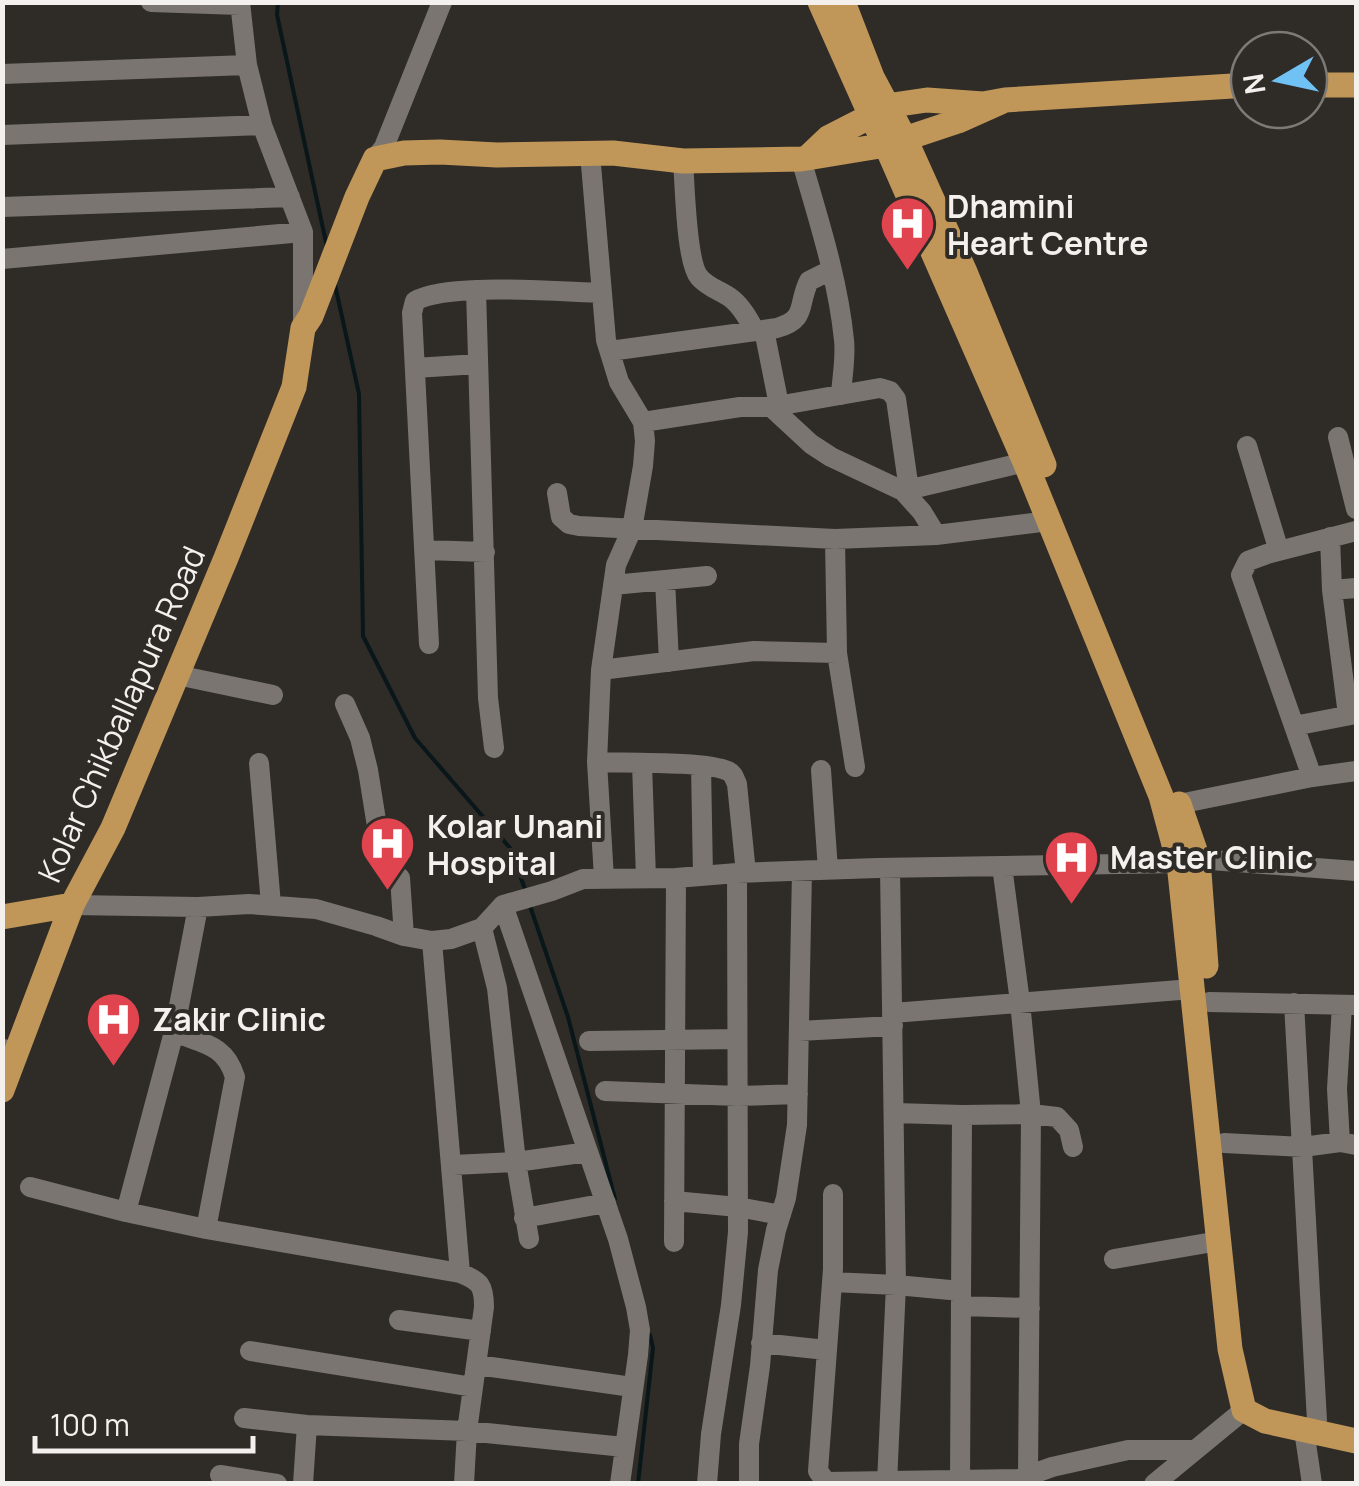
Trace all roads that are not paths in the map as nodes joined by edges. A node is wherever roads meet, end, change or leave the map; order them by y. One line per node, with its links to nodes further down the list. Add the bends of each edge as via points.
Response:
1 (150, 2): 5 (street)
2 (442, 2): 21 (street)
3 (820, 2): 8 (main road)
4 (843, 2): 8 (main road)
5 (240, 4): 6 (street)
6 (247, 65): 7 (street); 15 (street)
7 (2, 74)
8 (866, 84): 12 (main road); 14 (main road); 18 (main road)
9 (1329, 85): 10 (main road)
10 (1356, 85)
11 (1229, 86): 13 (main road)
12 (927, 100): 13 (main road); 14 (main road)
13 (1004, 100): 16 (main road)
14 (879, 111): 18 (main road); 19 (main road)
15 (262, 125): 17 (street); 25 (street)
16 (937, 128): 19 (main road); 24 (main road, via 918,151)
17 (2, 135)
18 (828, 138): 22 (main road)
19 (896, 142): 22 (main road); 24 (main road); 43 (main road)
20 (590, 152): 21 (main road); 23 (main road); 31 (street)
21 (375, 158): 32 (main road, Kolar Chikballapura Road)
22 (804, 158): 23 (main road); 29 (street)
23 (684, 160): 33 (street, via 696,274)
24 (922, 178): 79 (main road)
25 (290, 197): 26 (street); 27 (street)
26 (2, 207)
27 (302, 232): 28 (street); 32 (street)
28 (2, 259)
29 (831, 270): 33 (street, via 809,281 792,324); 38 (street, via 845,344)
30 (476, 290): 31 (street); 36 (street); 37 (street, via 415,301)
31 (602, 293): 34 (street)
32 (307, 322): 35 (main road, Kolar Chikballapura Road)
33 (760, 330): 34 (street); 39 (street)
34 (610, 351): 40 (street)
35 (296, 364): 65 (main road, Kolar Chikballapura Road, via 294,386); 93 (main road, via 234,494)
36 (478, 364): 37 (street); 55 (street)
37 (415, 368): 53 (street)
38 (841, 395): 39 (street); 44 (street, via 880,388 896,399)
39 (775, 406): 40 (street); 44 (street, via 832,457)
40 (643, 422): 48 (street)
41 (1338, 437): 46 (street)
42 (1246, 446): 54 (street)
43 (1024, 462): 44 (street); 47 (main road)
44 (906, 490): 50 (street)
45 (557, 493): 48 (street, via 569,524)
46 (1356, 509)
47 (1049, 521): 50 (street); 80 (main road)
48 (632, 529): 52 (street); 58 (street)
49 (1356, 531): 51 (street)
50 (936, 535): 52 (street)
51 (1330, 537): 54 (street); 60 (street)
52 (835, 539): 62 (street)
53 (425, 550): 55 (street); 61 (street)
54 (1279, 550): 69 (street, via 1248,561 1242,575)
55 (485, 552): 70 (street)
56 (707, 576): 57 (street)
57 (665, 580): 58 (street); 63 (street)
58 (613, 585): 64 (street)
59 (1356, 588): 60 (street)
60 (1332, 590): 68 (street)
61 (429, 644)
62 (838, 653): 63 (street, via 754,651); 75 (street)
63 (669, 662): 64 (street)
64 (602, 670): 71 (street)
65 (177, 675): 66 (street); 93 (main road, Kolar Chikballapura Road, via 113,828)
66 (273, 695)
67 (345, 704): 97 (street, via 368,770 382,864 400,878)
68 (1352, 714): 69 (street)
69 (1294, 726): 78 (street)
70 (494, 748)
71 (597, 762): 73 (street); 88 (street)
72 (259, 763): 92 (street)
73 (642, 764): 74 (street); 89 (street)
74 (701, 766): 86 (street, via 727,771 737,784); 87 (street)
75 (855, 768)
76 (821, 770): 83 (street)
77 (1356, 771): 78 (street)
78 (1312, 777): 79 (street)
79 (1179, 804): 80 (main road)
80 (1189, 861): 81 (street); 85 (street); 99 (main road)
81 (1002, 866): 82 (street); 100 (street)
82 (890, 868): 83 (street); 103 (street)
83 (828, 870): 84 (street)
84 (802, 871): 86 (street); 104 (street)
85 (1356, 871)
86 (741, 873): 87 (street); 107 (street)
87 (703, 876): 90 (street)
88 (604, 878): 89 (street); 91 (street)
89 (646, 878): 90 (street)
90 (676, 878): 106 (street)
91 (508, 904): 96 (street); 122 (street)
92 (271, 905): 94 (street); 97 (street, via 316,908)
93 (64, 906): 94 (street); 95 (main road); 109 (main road, Kolar Chikballapura Road); 110 (main road, Kolar Chikballapura Road)
94 (198, 907): 105 (street)
95 (2, 917)
96 (482, 928): 98 (street); 123 (street, via 497,988)
97 (404, 936): 98 (street)
98 (432, 941): 124 (street)
99 (1200, 995): 100 (street); 101 (street); 118 (main road); 135 (main road)
100 (1020, 1002): 103 (street); 116 (street)
101 (1294, 1003): 102 (street); 121 (street)
102 (1349, 1005): 119 (street, via 1337,1089)
103 (893, 1019): 104 (street); 115 (street)
104 (799, 1031): 113 (street)
105 (174, 1032): 130 (street); 133 (street, via 220,1050 235,1077)
106 (675, 1038): 107 (street); 108 (street); 112 (street)
107 (738, 1039): 114 (street)
108 (589, 1041)
109 (3, 1050)
110 (2, 1090)
111 (605, 1091): 112 (street)
112 (674, 1093): 114 (street); 127 (street)
113 (798, 1094): 114 (street); 131 (street)
114 (738, 1096): 129 (street)
115 (895, 1113): 117 (street); 140 (street)
116 (1031, 1114): 117 (street); 120 (street, via 1064,1121); 142 (street)
117 (962, 1116): 141 (street)
118 (1224, 1143): 121 (street); 154 (main road, via 1244,1357 1253,1389 1276,1413)
119 (1348, 1144): 121 (street)
120 (1073, 1147)
121 (1304, 1147): 154 (street)
122 (588, 1152): 123 (street); 128 (street)
123 (516, 1162): 124 (street); 132 (street)
124 (453, 1165): 138 (street)
125 (30, 1187): 130 (street)
126 (833, 1194): 139 (street)
127 (674, 1200): 129 (street); 136 (street)
128 (606, 1203): 132 (street); 150 (street, via 640,1330)
129 (738, 1207): 131 (street); 168 (street)
130 (126, 1212): 133 (street)
131 (781, 1215): 145 (street)
132 (524, 1218): 134 (street)
133 (206, 1228): 138 (street)
134 (529, 1239)
135 (1219, 1241): 137 (street); 151 (main road)
136 (674, 1242)
137 (1114, 1259)
138 (460, 1273): 144 (street, via 477,1280 484,1293)
139 (832, 1282): 140 (street); 146 (street)
140 (896, 1285): 141 (street); 163 (street)
141 (961, 1299): 142 (street); 162 (street)
142 (1030, 1308): 161 (street)
143 (399, 1320): 144 (street)
144 (481, 1332): 148 (street)
145 (761, 1343): 146 (street); 169 (street, via 748,1444)
146 (826, 1350): 163 (street, via 820,1477)
147 (250, 1351): 149 (street)
148 (477, 1365): 149 (street); 150 (street)
149 (473, 1386): 156 (street)
150 (632, 1387): 158 (street)
151 (1244, 1410): 154 (main road, via 1265,1422); 159 (street)
152 (244, 1418): 153 (street)
153 (307, 1425): 156 (street); 165 (street)
154 (1310, 1426): 155 (main road); 157 (main road); 171 (street)
155 (1356, 1427)
156 (467, 1432): 158 (street); 166 (street)
157 (1356, 1441)
158 (624, 1447): 167 (street)
159 (1195, 1450): 161 (street, via 1128,1450); 170 (street)
160 (220, 1474): 164 (street)
161 (1028, 1476): 162 (street)
162 (960, 1481): 163 (street)
163 (886, 1483)
164 (276, 1484)
165 (303, 1484)
166 (464, 1484)
167 (620, 1484)
168 (708, 1484)
169 (750, 1484)
170 (1154, 1484)
171 (1312, 1484)

